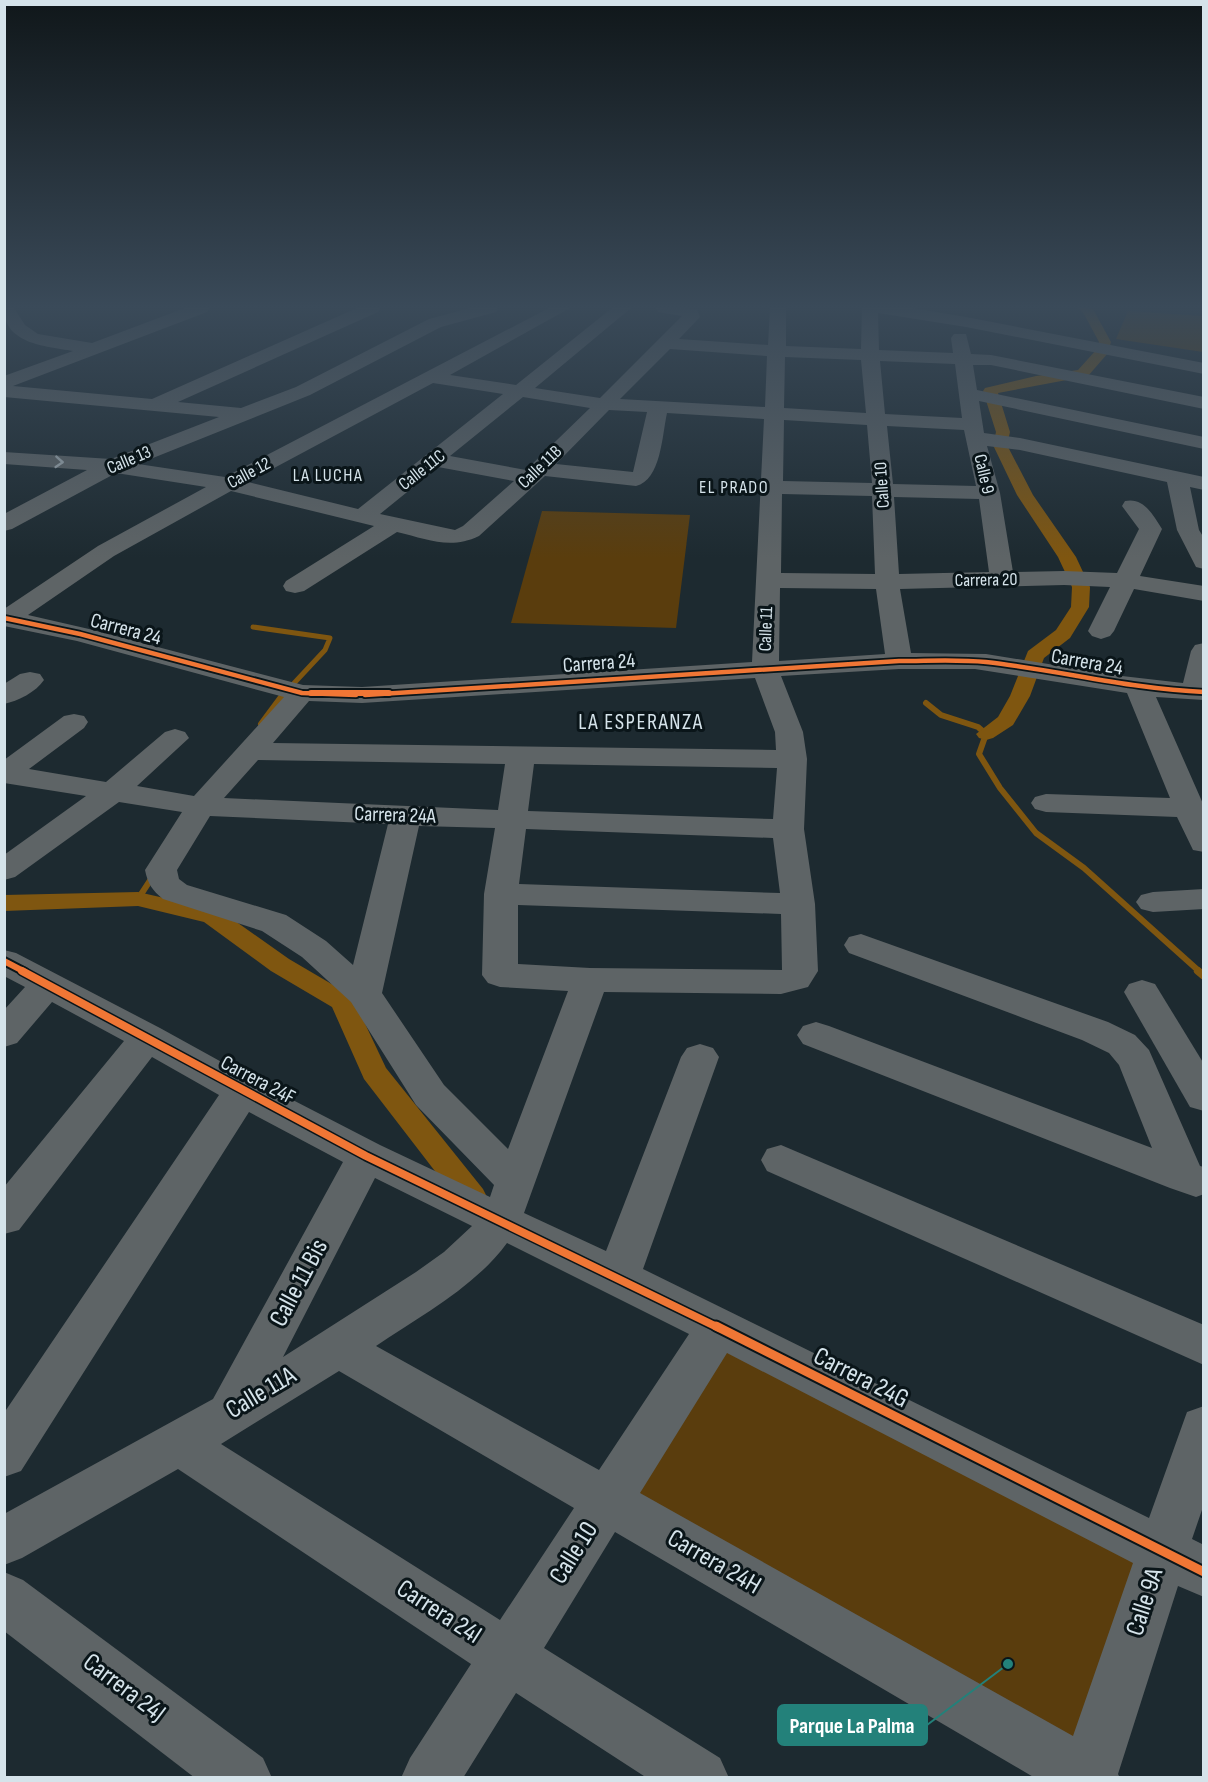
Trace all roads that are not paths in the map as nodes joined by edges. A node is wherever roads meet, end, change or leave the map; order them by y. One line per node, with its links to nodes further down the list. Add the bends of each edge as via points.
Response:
1 (6, 391): 16 (street)
2 (185, 391): 16 (street)
3 (303, 391): 18 (street, Calle 13)
4 (402, 391): 30 (street, Calle 12)
5 (515, 391): 12 (street)
6 (617, 391): 15 (street, Calle 11B)
7 (775, 391): 19 (street, Calle 11)
8 (874, 391): 20 (street, Calle 10)
9 (974, 391): 13 (street, Calle 9)
10 (1121, 391): 21 (street)
11 (1149, 391): 14 (street)
12 (520, 392): 15 (street); 26 (street, Calle 11C)
13 (975, 395): 21 (street); 22 (street, Calle 9)
14 (1203, 403)
15 (604, 404): 17 (street); 28 (street, Calle 11B)
16 (154, 405): 18 (street)
17 (658, 408): 19 (street); 28 (street, via 643,474 636,480)
18 (242, 413): 27 (street, Calle 13)
19 (775, 414): 20 (street); 32 (street, Calle 11)
20 (878, 419): 22 (street); 33 (street, Calle 10)
21 (1095, 419): 23 (street); 24 (street)
22 (975, 432): 24 (street); 34 (street, Calle 9)
23 (1203, 443)
24 (1064, 453): 29 (street)
25 (4, 458): 27 (street, one-way to 27)
26 (435, 459): 28 (street); 36 (street, Calle 11C)
27 (113, 466): 30 (street); 37 (street, Calle 13)
28 (535, 473): 38 (street, Calle 11B, via 471,531 458,537)
29 (1177, 478): 31 (street); 35 (street)
30 (228, 484): 36 (street); 48 (street, Calle 12, via 106,551)
31 (1203, 484)
32 (772, 487): 33 (street); 42 (street, Calle 11)
33 (883, 490): 34 (street); 45 (street, Calle 10)
34 (989, 493): 43 (street, Calle 9)
35 (1183, 506): 39 (street, via 1133,506); 40 (street)
36 (362, 517): 38 (street)
37 (4, 524)
38 (392, 525): 46 (street)
39 (1151, 529): 40 (street); 44 (street)
40 (1188, 530): 41 (street)
41 (1203, 562)
42 (768, 580): 45 (street, Carrera 20); 52 (street, Calle 11)
43 (1002, 580): 44 (street, Carrera 20); 45 (street, Carrera 20)
44 (1127, 581): 47 (street, Carrera 20); 49 (street)
45 (887, 582): 51 (street, Calle 10)
46 (295, 586)
47 (1203, 594)
48 (6, 618): 55 (street, Carrera 24)
49 (1101, 631)
50 (1203, 651): 56 (street)
51 (899, 661): 52 (street, Carrera 24); 54 (street, Carrera 24, via 1003,664)
52 (765, 669): 55 (street, Carrera 24, via 362,695); 62 (street, Calle 11, via 789,732)
53 (30, 680): 57 (street)
54 (1138, 687): 56 (street, Carrera 24); 67 (street)
55 (289, 689): 60 (street)
56 (1199, 692)
57 (4, 696)
58 (74, 722): 63 (street)
59 (175, 738): 64 (street)
60 (249, 751): 61 (street); 66 (street)
61 (521, 755): 62 (street); 69 (street)
62 (792, 759): 70 (street, Calle 11)
63 (4, 774): 64 (street, Carrera 24A)
64 (111, 793): 66 (street, Carrera 24A); 72 (street)
65 (1046, 803): 67 (street)
66 (201, 806): 68 (street, Carrera 24A); 82 (street, via 161,870 164,883 175,892 274,923 314,949)
67 (1188, 808): 71 (street)
68 (406, 816): 69 (street, Carrera 24A); 82 (street)
69 (512, 818): 70 (street, Carrera 24A); 73 (street)
70 (788, 828): 76 (street, Calle 11)
71 (1203, 843)
72 (4, 870)
73 (501, 894): 76 (street); 79 (street, via 500,975)
74 (1203, 899): 75 (street)
75 (1153, 902)
76 (798, 904): 79 (street, Calle 11, via 800,971 795,979)
77 (861, 945): 91 (street, via 1122,1044 1136,1059)
78 (4, 961): 80 (street, Carrera 24F)
79 (590, 980): 92 (street)
80 (47, 985): 83 (street); 85 (street, Carrera 24F)
81 (1142, 992): 88 (street)
82 (364, 994): 92 (street, via 430,1095)
83 (4, 1034)
84 (816, 1035): 91 (street)
85 (147, 1037): 87 (street, Carrera 24F); 93 (street)
86 (700, 1058): 94 (street)
87 (242, 1091): 89 (street, Carrera 24F); 101 (street)
88 (1203, 1097)
89 (366, 1156): 92 (street, Carrera 24F); 98 (street, Calle 11 Bis)
90 (782, 1160): 96 (street)
91 (1194, 1180)
92 (507, 1201): 94 (street, Carrera 24G); 97 (street, Calle 11A, via 484,1241 459,1265)
93 (4, 1218)
94 (618, 1277): 95 (street, Carrera 24G)
95 (718, 1328): 102 (street, Calle 10); 104 (street, Carrera 24G)
96 (1203, 1346)
97 (338, 1347): 98 (street, Calle 11A); 102 (street, Carrera 24H)
98 (231, 1411): 100 (street, Calle 11A)
99 (1203, 1426): 104 (street, Calle 9A)
100 (180, 1443): 103 (street, Calle 11A); 106 (street, Carrera 24I)
101 (4, 1455)
102 (607, 1501): 106 (street, Calle 10); 107 (street, Carrera 24H)
103 (4, 1541)
104 (1183, 1562): 107 (street, Calle 9A)
105 (4, 1598): 108 (street, Carrera 24J)
106 (509, 1657): 109 (street, Calle 10); 110 (street, Carrera 24I)
107 (1089, 1777)
108 (243, 1778)
109 (430, 1778)
110 (700, 1778)

